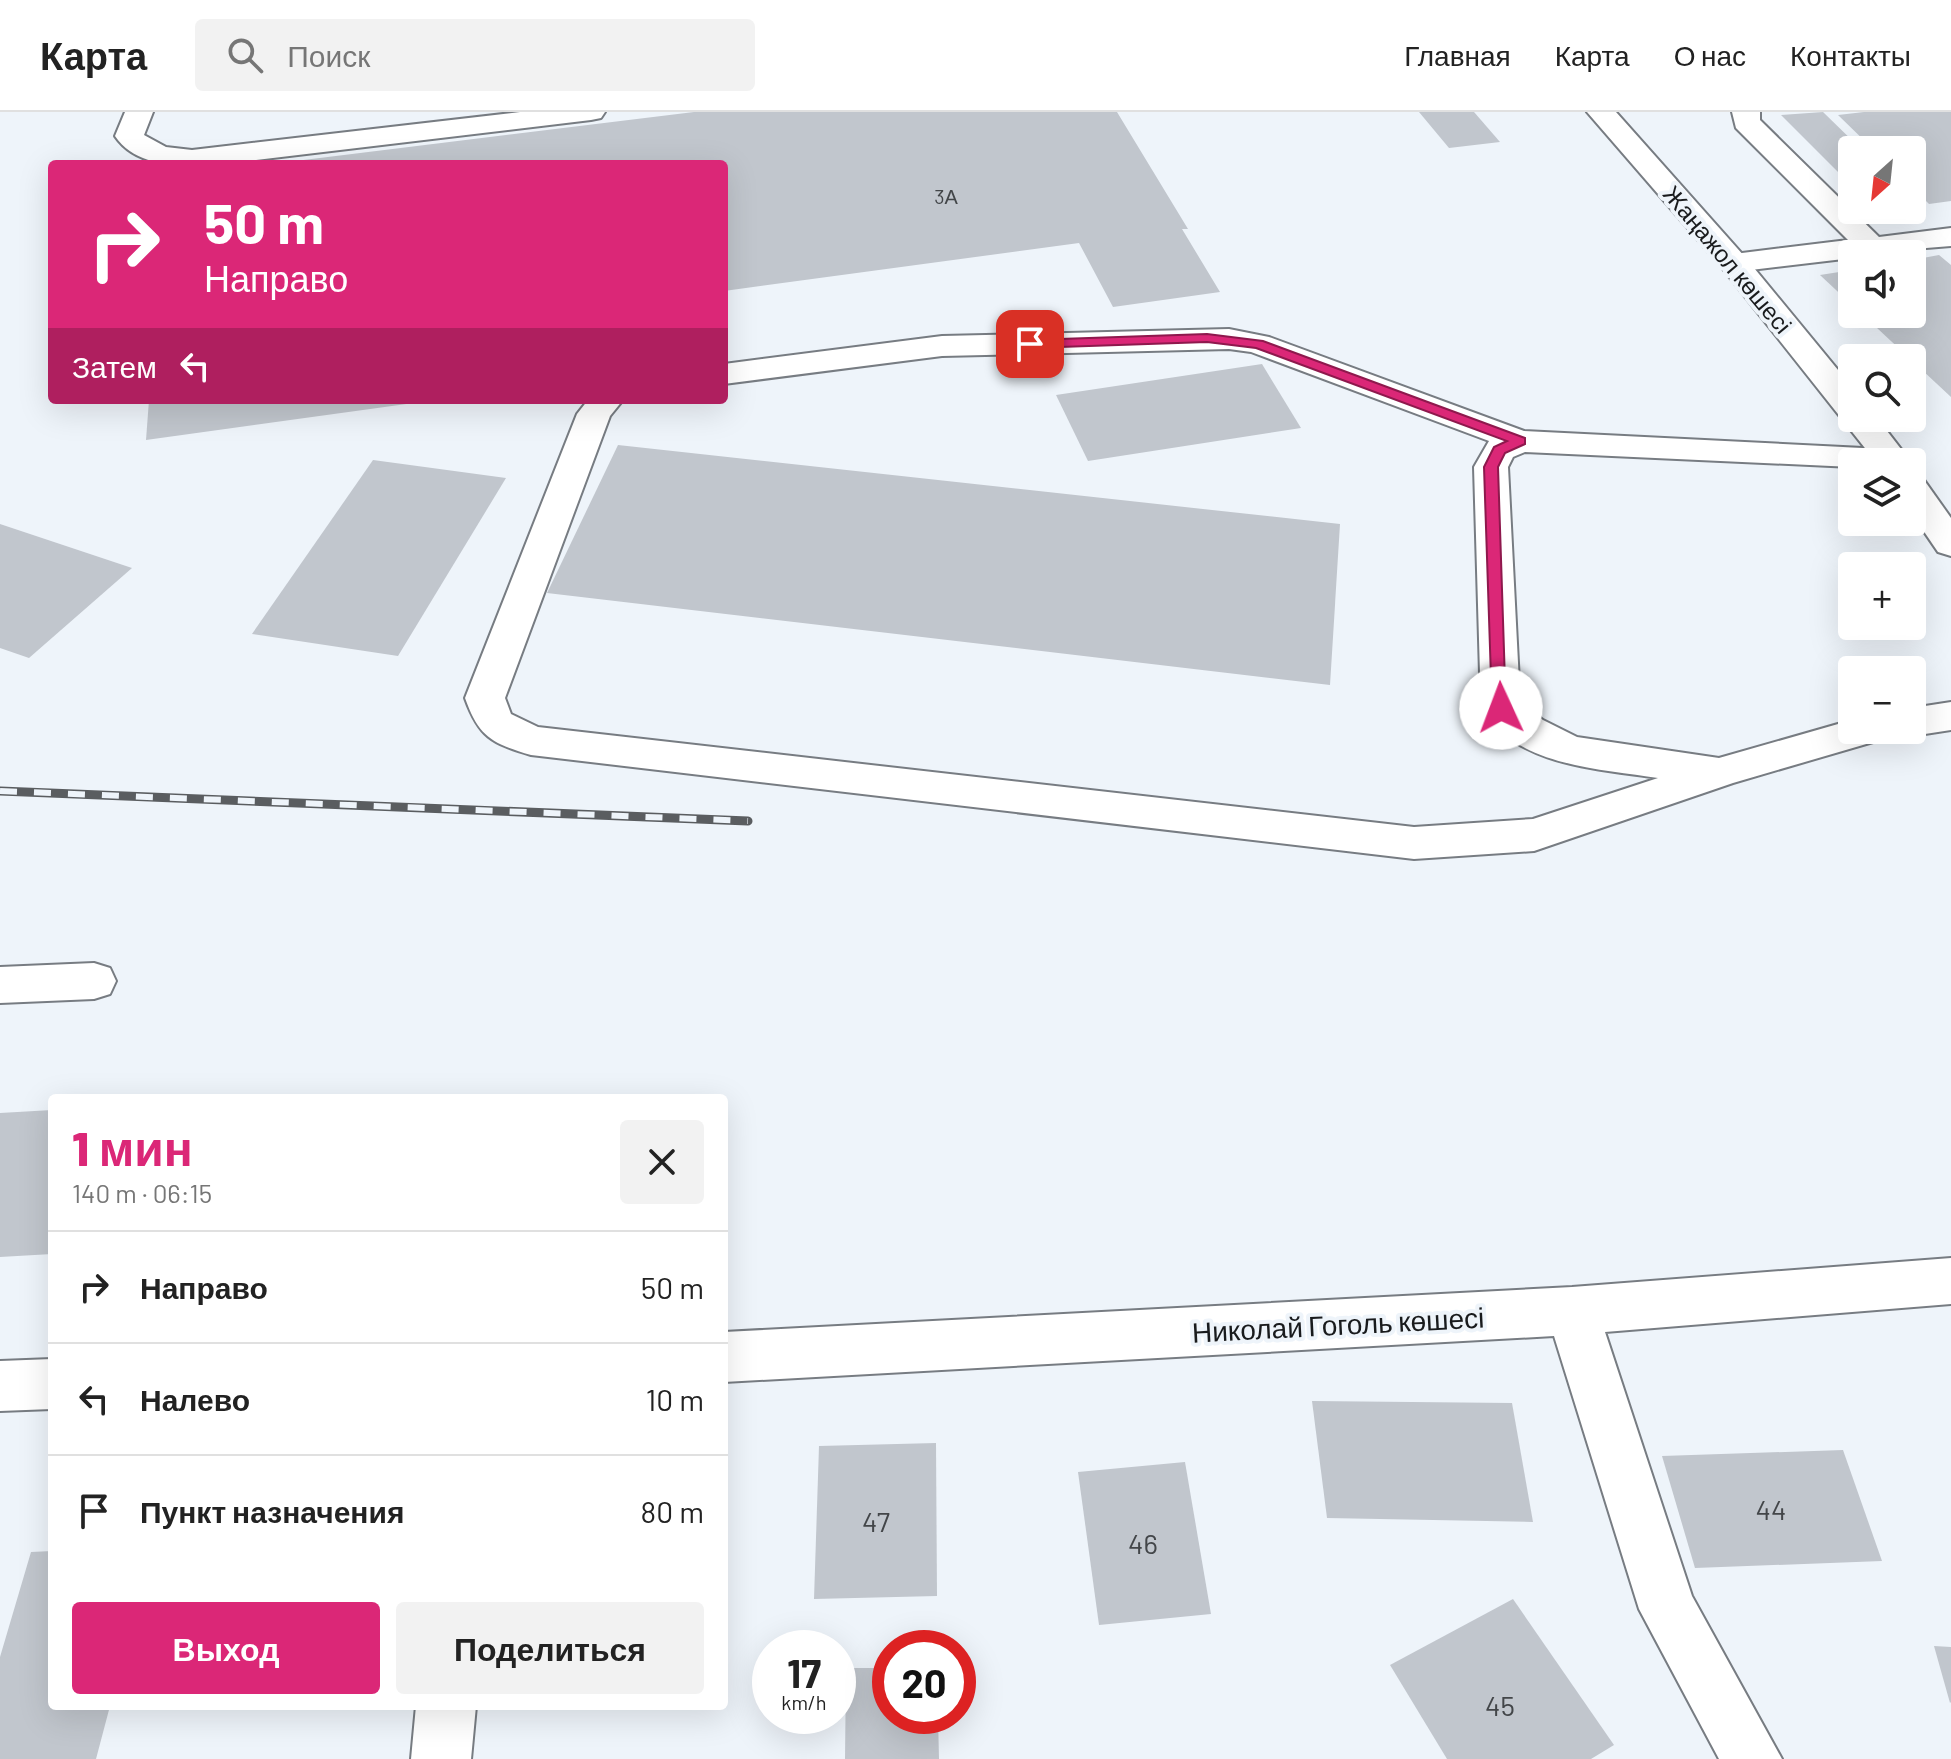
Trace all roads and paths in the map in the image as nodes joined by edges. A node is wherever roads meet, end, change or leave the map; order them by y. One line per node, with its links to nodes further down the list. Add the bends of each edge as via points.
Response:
1 (139, 112): 2 (street, via 129,136 139,147 192,159)
2 (591, 112)
3 (1601, 112): 9 (street, Жаңажол көшесі)
4 (1746, 112): 6 (street, via 1746,122)
5 (1951, 237): 7 (street)
6 (1865, 240)
7 (1921, 240)
8 (1838, 249): 9 (street)
9 (1734, 263): 11 (street, Жаңажол көшесі)
10 (728, 373): 14 (street, via 942,346 1229,339 1258,344)
11 (1838, 392)
12 (603, 404): 22 (street, via 594,414 485,698 494,723 531,741 1414,843 1534,835)
13 (1870, 432): 15 (street)
14 (1520, 441): 16 (street); 22 (street, via 1499,450 1491,467 1501,708 1529,730 1569,750)
15 (1883, 448)
16 (1838, 457)
17 (1926, 508): 18 (street)
18 (1951, 544)
19 (1951, 716): 20 (street)
20 (1926, 720)
21 (1838, 738): 22 (street)
22 (1721, 772)
23 (94, 981): 24 (street)
24 (0, 985)
25 (1951, 1281): 26 (street, Николай Гоголь көшесі)
26 (1572, 1311): 27 (street, Николай Гоголь көшесі); 32 (street, via 1668,1609)
27 (728, 1357)
28 (48, 1384): 29 (street)
29 (0, 1386)
30 (446, 1710): 31 (street)
31 (441, 1759)
32 (1752, 1759)

